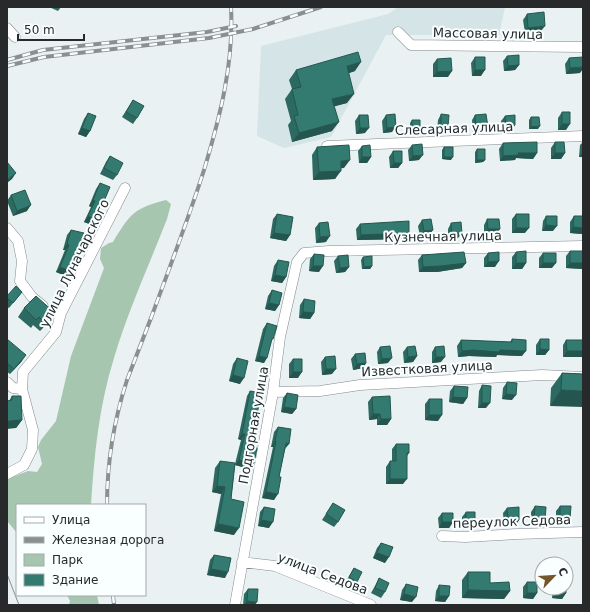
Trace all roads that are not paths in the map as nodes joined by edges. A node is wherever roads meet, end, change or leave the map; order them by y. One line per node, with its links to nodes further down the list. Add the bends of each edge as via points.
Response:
1 (7, 28): 3 (street)
2 (398, 32): 4 (street, Массовая улица, via 411,45)
3 (15, 37)
4 (583, 47)
5 (583, 136): 6 (street, Слесарная улица)
6 (327, 146)
7 (125, 188): 11 (street, улица Луначарского)
8 (7, 228): 11 (street, via 18,241 22,260 20,281 32,297)
9 (583, 246): 10 (street, Кузнечная улица)
10 (304, 253): 15 (street, Подгорная улица, via 297,262 280,337)
11 (59, 320): 14 (street, улица Луначарского, via 56,332 23,372)
12 (583, 377): 15 (street, Известковая улица, via 542,375)
13 (7, 382): 14 (street, via 13,388)
14 (22, 389): 16 (street, via 33,430 32,449 24,465)
15 (273, 392): 19 (street, Подгорная улица)
16 (7, 474)
17 (583, 532): 18 (street, переулок Седова)
18 (442, 536)
19 (242, 562): 20 (street, Подгорная улица); 21 (street, улица Седова, via 275,566)
20 (236, 605)
21 (371, 605)

